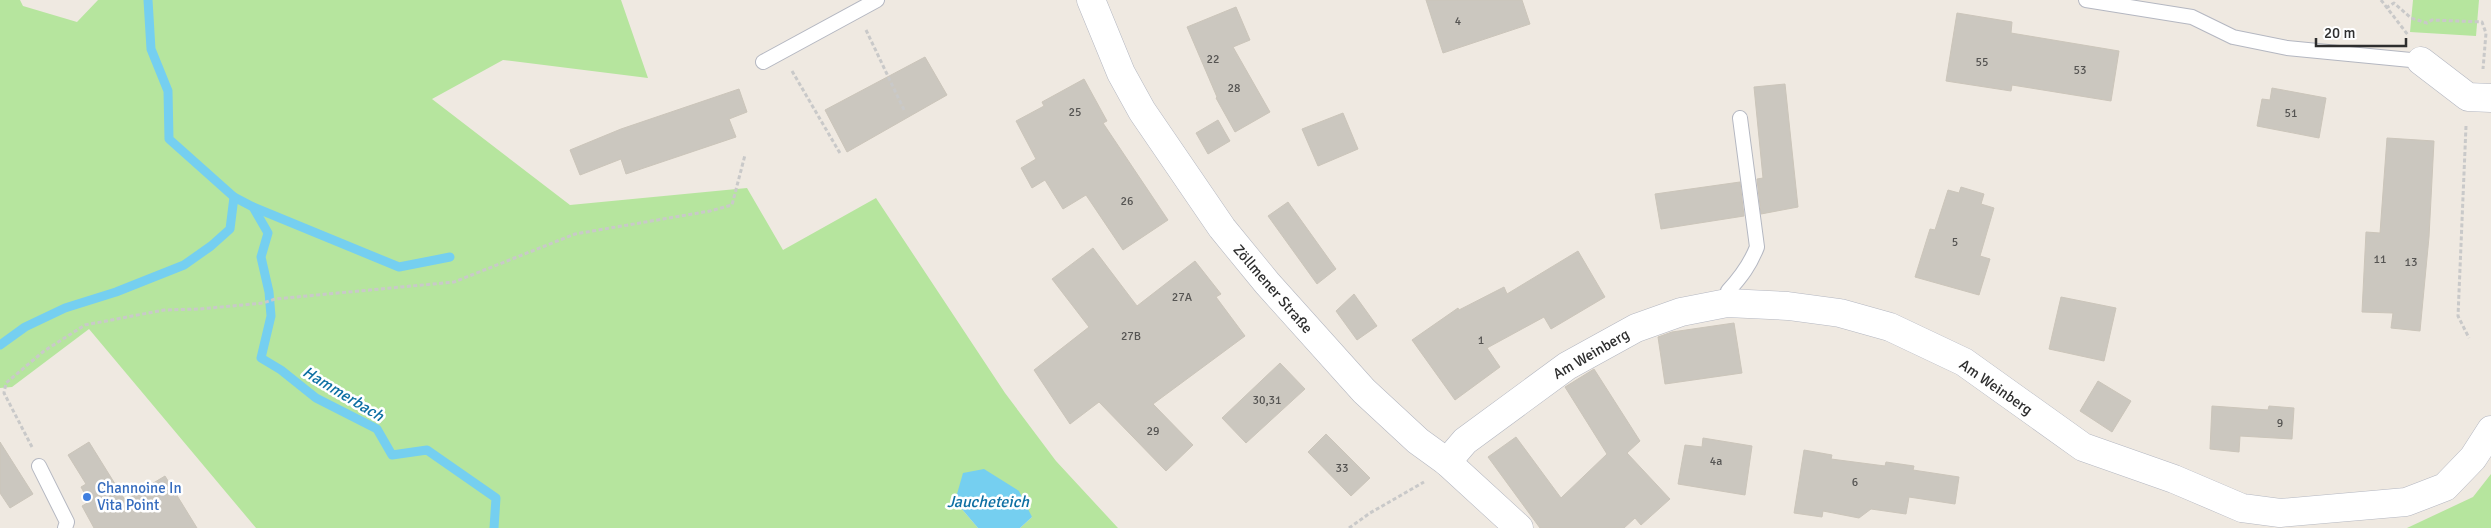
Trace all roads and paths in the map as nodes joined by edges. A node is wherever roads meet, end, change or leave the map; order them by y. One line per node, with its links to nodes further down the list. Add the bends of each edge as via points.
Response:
1 (877, 0): 9 (lane)
2 (1091, 0): 20 (street, Zöllmener Straße, via 1121,73 1138,104 1222,228 1364,390 1418,441)
3 (2086, 0): 8 (lane, via 2192,17 2234,37 2287,48)
4 (2381, 0): 5 (path)
5 (2386, 8): 7 (path); 11 (path, via 2394,3 2411,18 2427,23 2432,20 2482,22 2486,33)
6 (863, 24): 12 (path)
7 (2406, 33)
8 (2421, 61): 11 (street)
9 (762, 62)
10 (788, 64): 15 (path)
11 (2480, 104): 17 (path, via 2458,316)
12 (905, 112)
13 (1740, 118): 16 (lane, via 1757,247 1743,275 1728,291)
14 (745, 155): 19 (path, via 732,204 710,211 575,234 454,282 276,299 263,303 164,310 85,325 44,351 6,383 4,393)
15 (841, 155)
16 (1727, 304): 20 (street, Am Weinberg, via 1680,312 1636,328 1567,366 1464,441); 21 (street, Am Weinberg, via 1788,306 1840,313 1890,327 1964,362 2083,447)
17 (2470, 338)
18 (2491, 430): 21 (street, Am Weinberg, via 2473,458 2445,487 2406,502)
19 (39, 466): 22 (lane, via 67,522)
20 (1439, 470): 23 (path); 24 (street, Zöllmener Straße)
21 (2280, 520)
22 (65, 528)
23 (1349, 528)
24 (1519, 528)

